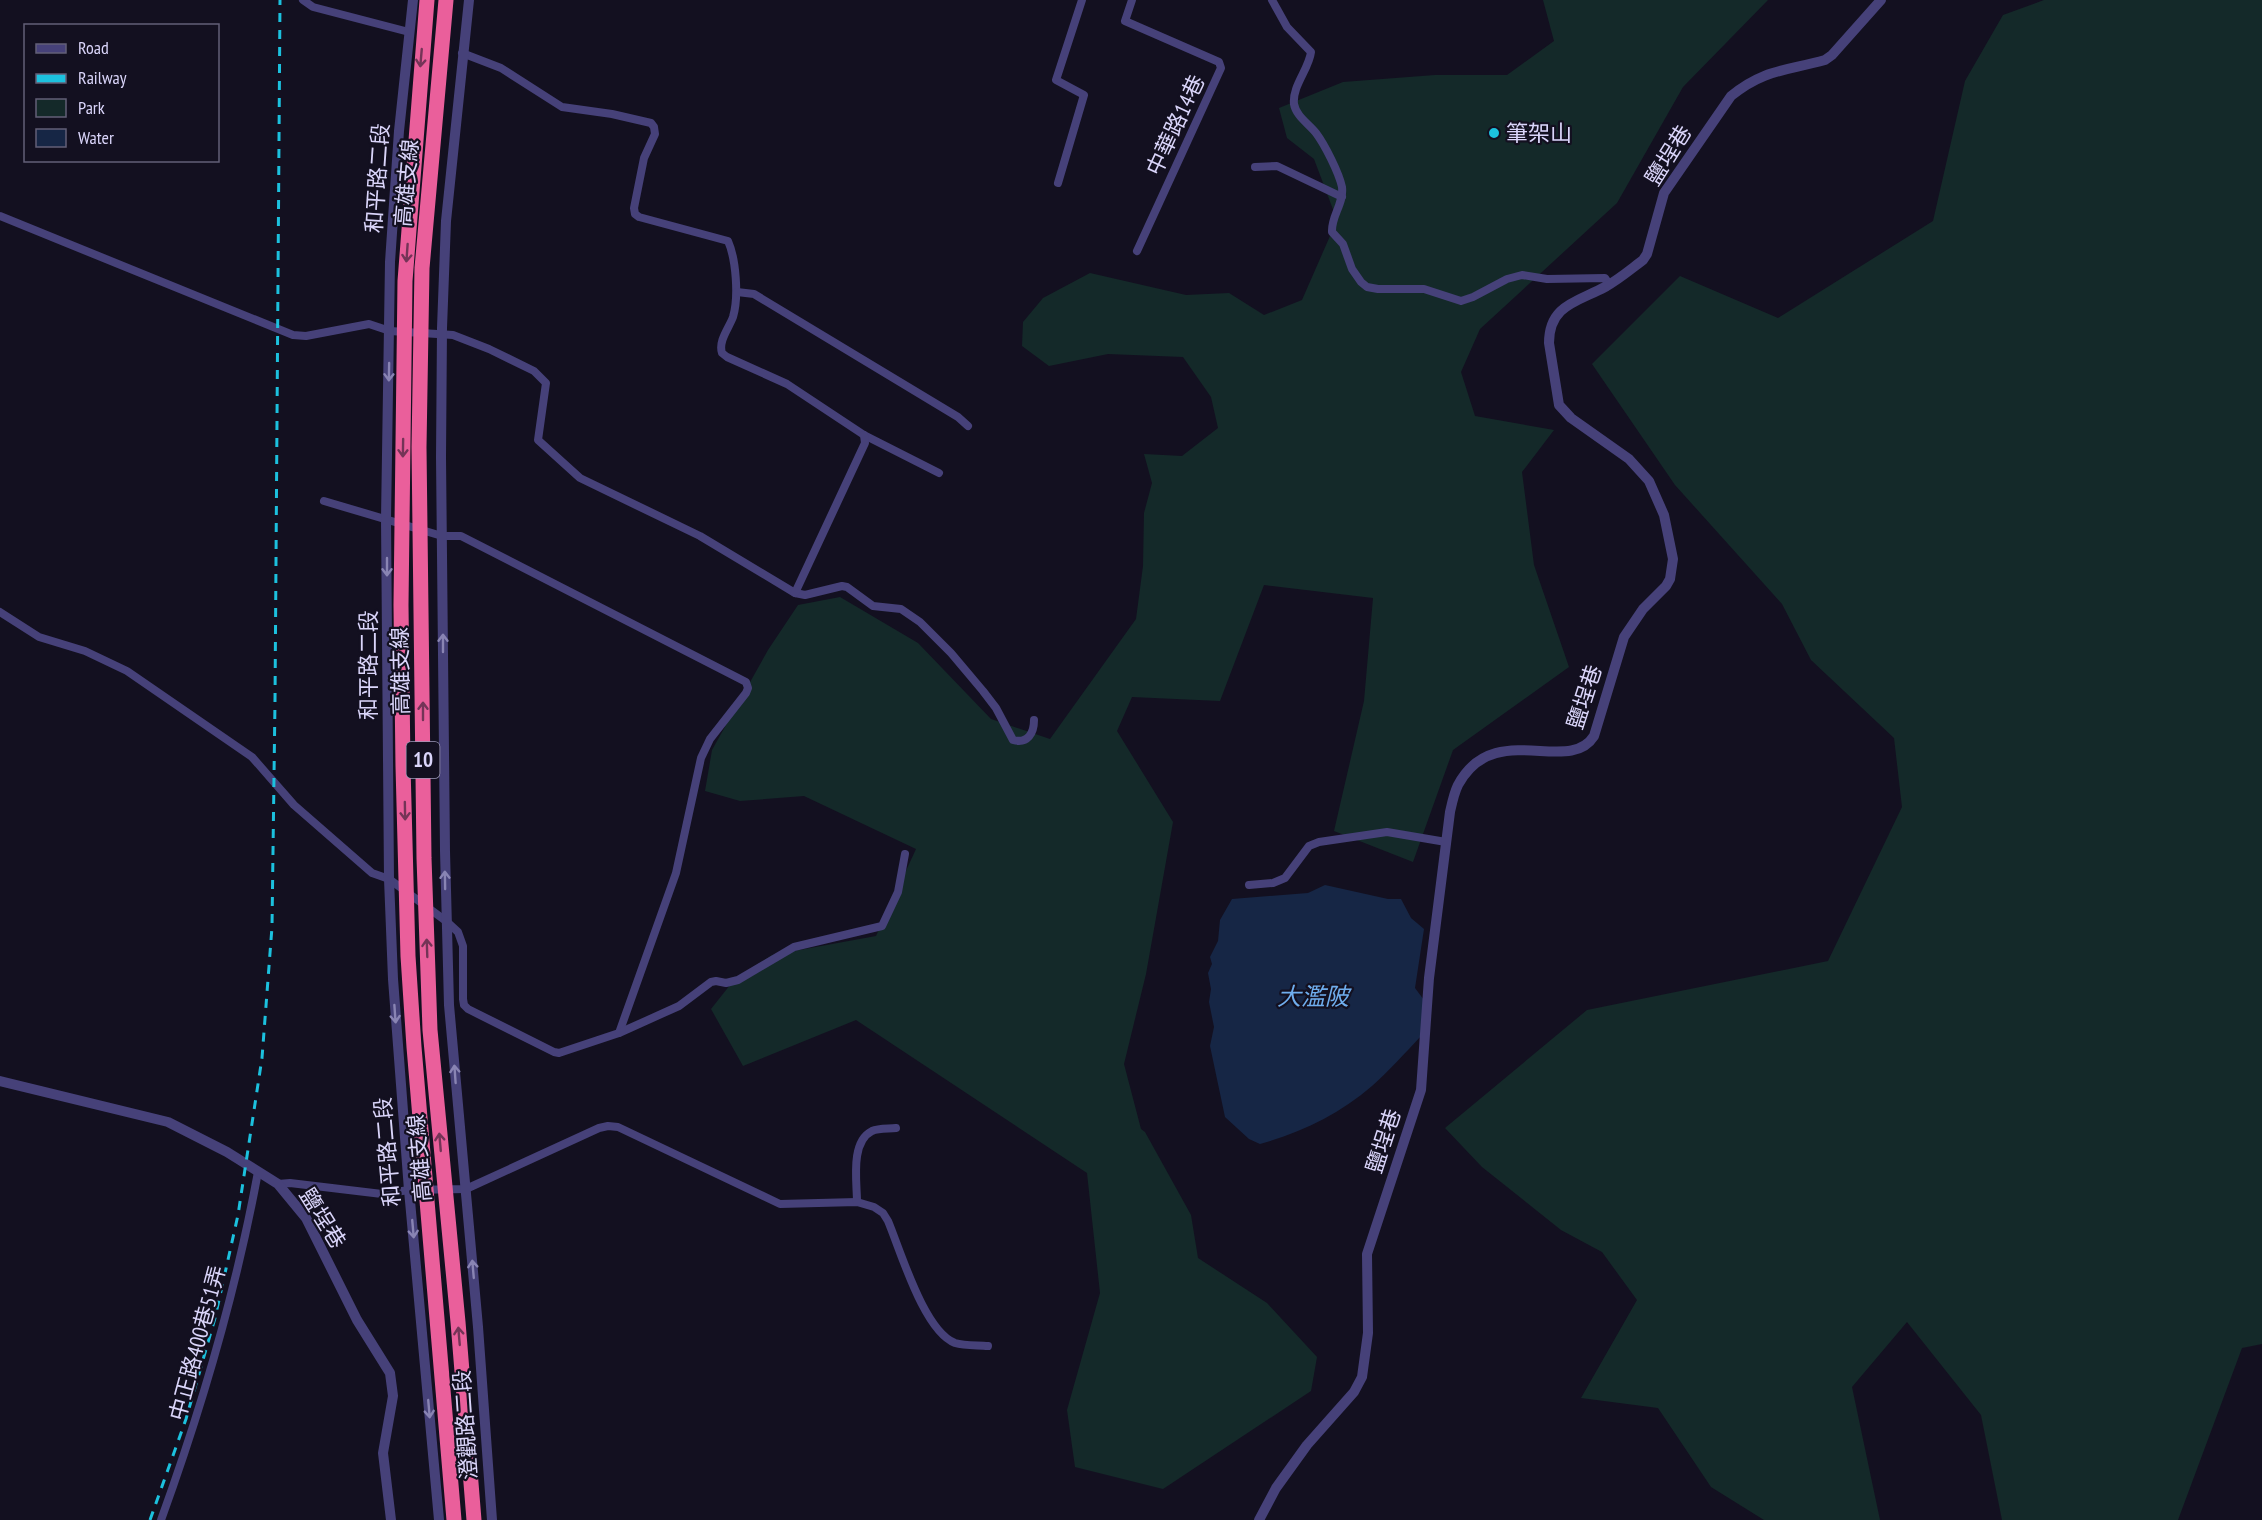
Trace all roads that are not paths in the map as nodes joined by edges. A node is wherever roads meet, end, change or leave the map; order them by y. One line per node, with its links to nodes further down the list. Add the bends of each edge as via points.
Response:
1 (303, 0): 10 (street, via 314,7)
2 (413, 0): 10 (street, 和平路二段)
3 (427, 0): 48 (highway, 高雄支線 / 10, one-way to 48, bridge, via 405,281 401,606 408,956)
4 (446, 0): 49 (highway, 高雄支線 / 10, one-way to 4, bridge, via 430,1030 424,858 419,447 422,268)
5 (469, 0): 11 (street)
6 (1082, 0): 13 (street, via 1056,80 1084,95)
7 (1132, 0): 16 (street, 中華路14巷, via 1125,21 1219,62 1221,68)
8 (1272, 0): 14 (street, via 1287,27 1311,52 1294,103 1331,160)
9 (1881, 0): 17 (street, 鹽埕巷, via 1825,60 1763,74 1731,96 1664,193 1647,254)
10 (409, 32): 19 (street, 和平路二段, via 391,250)
11 (462, 53): 18 (street, via 501,68 561,107 651,123 654,134 644,158 635,214 728,241); 20 (street, via 446,221)
12 (1255, 167): 14 (street, via 1277,166)
13 (1058, 183)
14 (1342, 197): 17 (street, via 1332,232 1343,244 1355,274 1367,287 1424,289 1461,301 1522,275 1547,279 1605,278)
15 (0, 216): 19 (street, via 293,335 369,324)
16 (1137, 250)
17 (1606, 286): 30 (street, 鹽埕巷, via 1568,304 1552,322 1549,343 1556,398 1564,412 1629,459 1649,481 1667,528 1673,559 1670,579 1624,637 1590,744 1552,752 1503,750 1478,762 1457,786)
18 (736, 292): 21 (street, via 754,294); 22 (street, via 722,352 787,384)
19 (390, 331): 20 (street); 25 (street, 和平路二段, one-way to 25)
20 (442, 334): 26 (street); 27 (street, via 489,349 534,371 546,382 538,440 580,477 700,536)
21 (968, 426)
22 (864, 435): 23 (street); 27 (street, via 865,443)
23 (939, 473)
24 (324, 501): 25 (street)
25 (387, 519): 26 (street); 32 (street, 和平路二段, one-way to 32)
26 (442, 536): 34 (street, one-way to 26); 35 (street, via 461,536 746,682 748,688 710,739 701,758 676,873)
27 (795, 593): 29 (street, via 805,595 842,586 873,606 901,609 951,653 996,708 1013,740 1030,736)
28 (0, 612): 32 (street, via 39,637 85,651 127,671 252,757 294,805 372,873)
29 (1034, 720)
30 (1446, 842): 33 (street, via 1387,832 1319,842 1309,846 1285,878 1273,884); 51 (street, 鹽埕巷, via 1429,978 1421,1090 1367,1254 1368,1333 1362,1377 1276,1488)
31 (905, 854): 35 (street, via 898,892 882,926 794,947 733,983 711,982 679,1006)
32 (388, 879): 34 (street); 41 (street, 和平路二段, one-way to 41)
33 (1250, 885)
34 (446, 921): 35 (street, via 458,932 463,946 463,999 468,1009 559,1053); 40 (street, one-way to 34, via 449,1005)
35 (619, 1033)
36 (0, 1081): 38 (street, 鹽埕巷, via 168,1122)
37 (896, 1128): 42 (street, via 874,1130 862,1141 856,1164)
38 (258, 1172): 39 (street, 鹽埕巷); 45 (street, 中正路400巷51弄, via 220,1337)
39 (278, 1184): 41 (street, via 382,1194); 46 (street, 鹽埕巷, via 306,1218 357,1320 390,1373 393,1396 383,1453)
40 (466, 1189): 41 (street); 42 (street, via 608,1126 618,1127 780,1204); 50 (street, 澄觀路二段, one-way to 40)
41 (409, 1190): 43 (street, 和平路二段, one-way to 43)
42 (856, 1202): 44 (street, via 883,1213 926,1314 938,1331 954,1342)
43 (422, 1330): 47 (street, 澄觀路二段, one-way to 47)
44 (988, 1346)
45 (161, 1520)
46 (391, 1520)
47 (439, 1520)
48 (454, 1520)
49 (474, 1520)
50 (492, 1520)
51 (1259, 1520)

